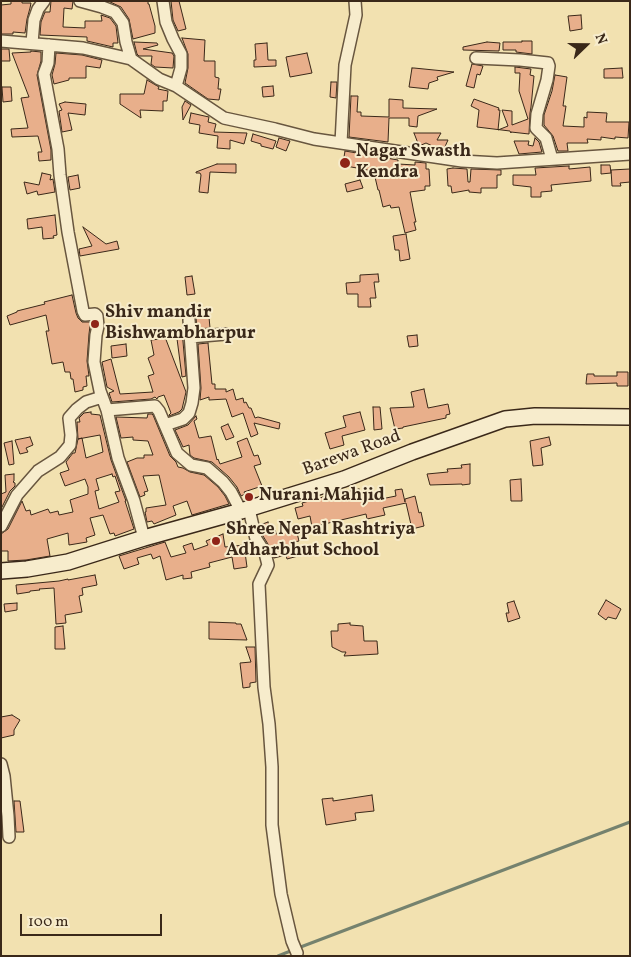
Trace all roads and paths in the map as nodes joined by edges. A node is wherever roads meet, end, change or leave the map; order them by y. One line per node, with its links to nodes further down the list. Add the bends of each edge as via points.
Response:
1 (44, 1): 6 (street, via 34,20)
2 (80, 1): 9 (street, via 114,12 123,24)
3 (163, 1): 10 (street, via 166,22 181,54)
4 (356, 1): 11 (street, via 356,16 345,65)
5 (1, 41): 6 (street)
6 (32, 43): 7 (street)
7 (49, 44): 9 (street); 17 (street, via 44,74 83,311 85,315 97,316 94,362)
8 (476, 58): 13 (street, via 548,63 536,128 546,138)
9 (131, 59): 10 (street)
10 (176, 86): 11 (street, via 224,118)
11 (341, 143): 13 (street, via 462,161 497,163)
12 (630, 154): 13 (street)
13 (552, 159)
14 (189, 320): 16 (street)
15 (226, 334): 16 (street)
16 (190, 337): 20 (street, via 192,403 183,419)
17 (102, 397): 18 (street); 22 (street, via 86,402 69,418 70,445 60,458 38,471 16,495)
18 (107, 410): 20 (street, via 155,406); 23 (street, via 118,458)
19 (630, 418): 21 (main road, Barewa Road, via 535,416 505,419 344,479)
20 (165, 425): 21 (street, via 177,453 191,465 208,468)
21 (245, 510): 23 (main road, Barewa Road); 27 (street, via 268,565 259,584 272,767 272,825 281,894)
22 (1, 526)
23 (144, 538): 24 (main road, Barewa Road, via 68,562)
24 (1, 571)
25 (1, 764): 26 (street)
26 (9, 837)
27 (297, 953)

